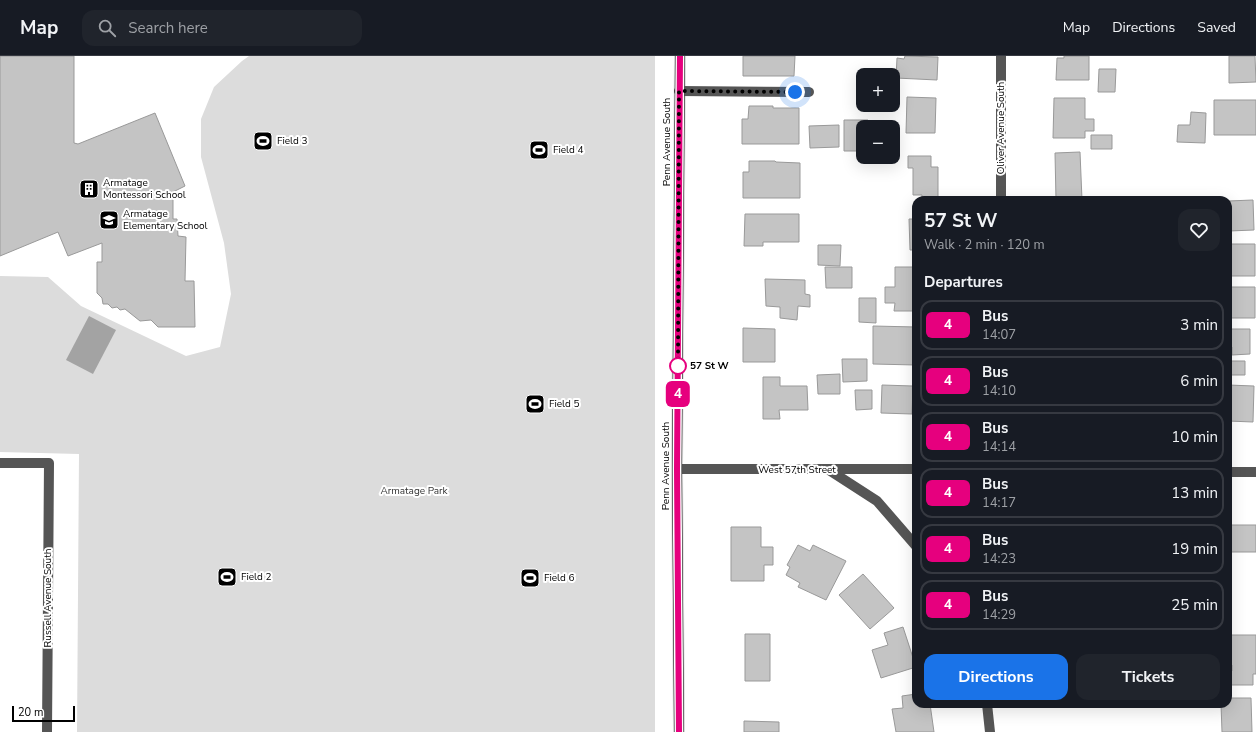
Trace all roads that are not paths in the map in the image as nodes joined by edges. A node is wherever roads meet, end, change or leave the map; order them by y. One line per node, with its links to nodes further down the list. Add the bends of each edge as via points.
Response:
1 (680, 56): 3 (main road, Penn Avenue South)
2 (1001, 56): 5 (street, Oliver Avenue South)
3 (679, 91): 4 (street); 7 (main road, Penn Avenue South)
4 (809, 92)
5 (1001, 196)
6 (0, 463): 14 (street, Russell Avenue South, via 49,464)
7 (677, 469): 9 (street, West 57th Street); 15 (main road, Penn Avenue South)
8 (912, 469): 9 (street, West 57th Street)
9 (829, 470): 12 (street, via 877,501)
10 (1232, 472): 11 (street)
11 (1256, 472)
12 (912, 541)
13 (988, 708): 16 (street)
14 (47, 732)
15 (679, 732)
16 (990, 732)

